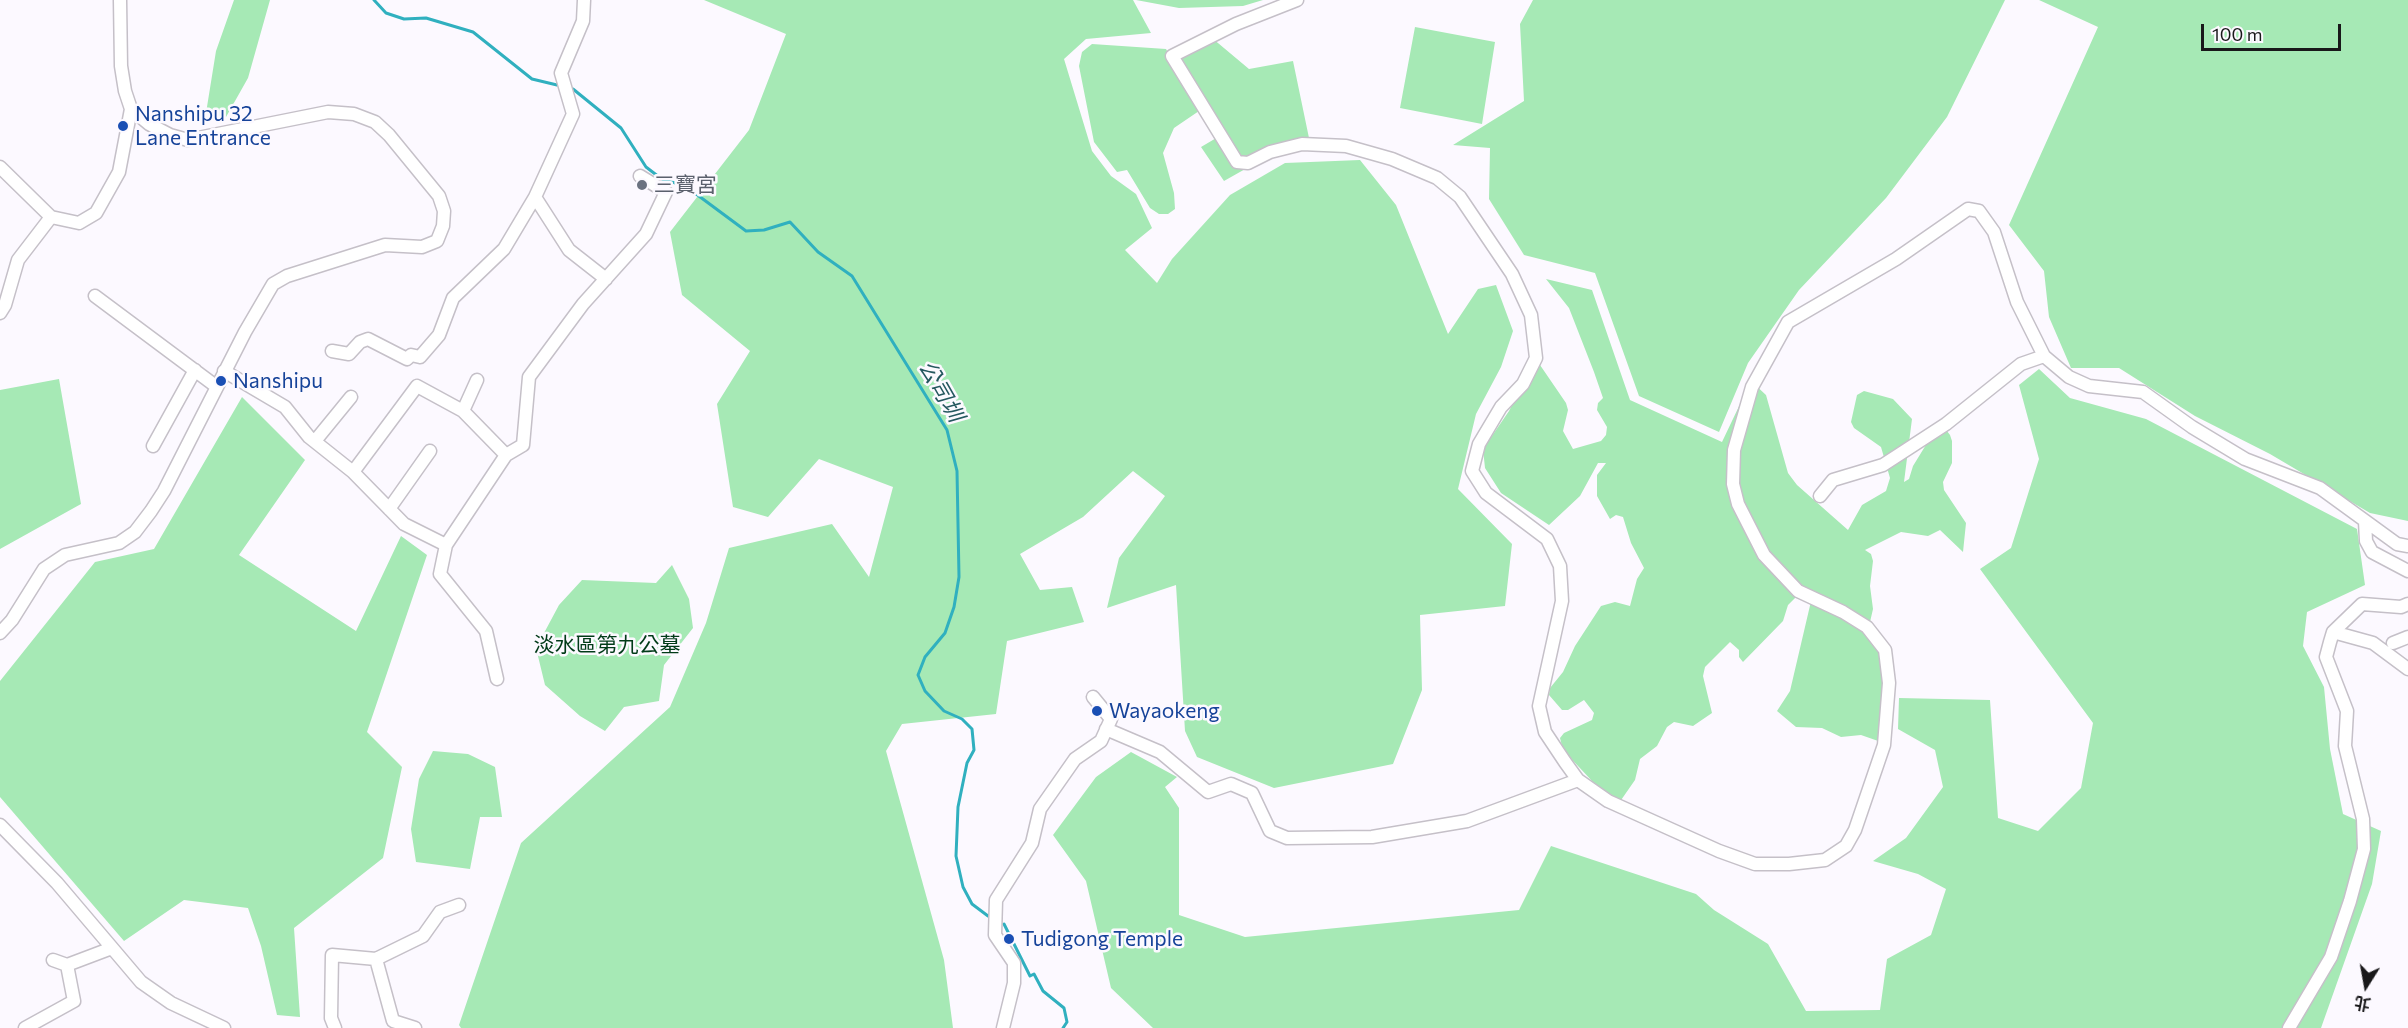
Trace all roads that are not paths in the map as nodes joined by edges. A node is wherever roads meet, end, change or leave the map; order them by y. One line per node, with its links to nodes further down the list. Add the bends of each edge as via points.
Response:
1 (120, 0): 4 (street, via 121,66)
2 (584, 0): 7 (street, via 583,21 561,73 573,114)
3 (1297, 0): 40 (street, via 1236,24 1172,56 1237,162 1248,163 1270,152 1302,144 1346,146 1392,159 1437,178 1460,197 1512,274 1531,315 1536,358 1523,384 1501,407 1479,444 1472,471 1486,493 1547,539 1560,566 1562,601 1539,706 1545,732)
4 (131, 109): 8 (street, via 119,172 96,213 79,223); 15 (street, via 170,135 188,140 328,112 354,114 375,122 389,135 439,196 444,211 437,241 422,247 385,245 273,284)
5 (0, 167): 8 (street)
6 (640, 176): 9 (street, via 666,192 646,234)
7 (536, 197): 9 (street, via 569,250); 12 (street, via 504,249 453,298 439,335 420,357 407,358 368,339 349,354)
8 (51, 217): 11 (street, via 18,260)
9 (606, 279): 23 (street, via 529,377 523,445)
10 (95, 296): 14 (street)
11 (0, 313)
12 (332, 351)
13 (2044, 356): 25 (street, via 2021,364 1946,424 1883,465 1833,480); 27 (street, via 2089,386 2143,392 2245,459 2320,488); 40 (street, via 2017,302 1994,232 1979,211 1968,209 1896,260 1788,322 1752,387 1734,450 1732,484 1738,504 1764,555 1798,591 1867,627 1885,650 1889,683 1884,745 1846,846 1825,860 1755,864 1608,801)
14 (195, 370): 17 (street); 21 (street)
15 (224, 371): 17 (street); 20 (street, via 285,407)
16 (477, 380): 19 (street)
17 (217, 387): 33 (street, via 164,491 135,532 119,543 65,555 44,570)
18 (351, 397): 20 (street)
19 (463, 411): 23 (street); 24 (street, via 417,386)
20 (315, 441): 24 (street)
21 (153, 446)
22 (430, 451): 26 (street)
23 (506, 455): 28 (street)
24 (353, 472): 26 (street)
25 (1820, 496)
26 (389, 509): 28 (street, via 404,524)
27 (2365, 521): 29 (street, via 2397,544); 30 (street, via 2366,541 2372,552)
28 (446, 545): 37 (street, via 440,574 486,631)
29 (2408, 546)
30 (2408, 571)
31 (2408, 604): 32 (street, via 2362,604)
32 (2332, 632): 36 (street, via 2373,643); 52 (street, via 2326,657 2347,711 2344,746 2363,819 2364,849 2331,957)
33 (0, 633)
34 (2408, 637): 35 (street)
35 (2393, 642)
36 (2408, 669)
37 (497, 679)
38 (1093, 697): 39 (street, via 1111,719)
39 (1106, 729): 40 (street, via 1160,752 1208,792 1231,784 1252,793 1270,831 1287,838 1372,837 1467,821); 51 (street, via 1101,741 1075,759 1040,809 1032,843 996,900 995,935 1014,963 1014,983)
40 (1578, 780)
41 (0, 825): 43 (street, via 57,883)
42 (459, 905): 44 (street, via 440,912 423,936)
43 (112, 948): 46 (street); 48 (street, via 153,992)
44 (376, 959): 49 (street, via 332,955 331,1018); 50 (street, via 393,1021)
45 (53, 960): 46 (street)
46 (67, 965): 47 (street, via 74,1001)
47 (25, 1028)
48 (224, 1028)
49 (335, 1028)
50 (415, 1028)
51 (1003, 1028)
52 (2289, 1028)

